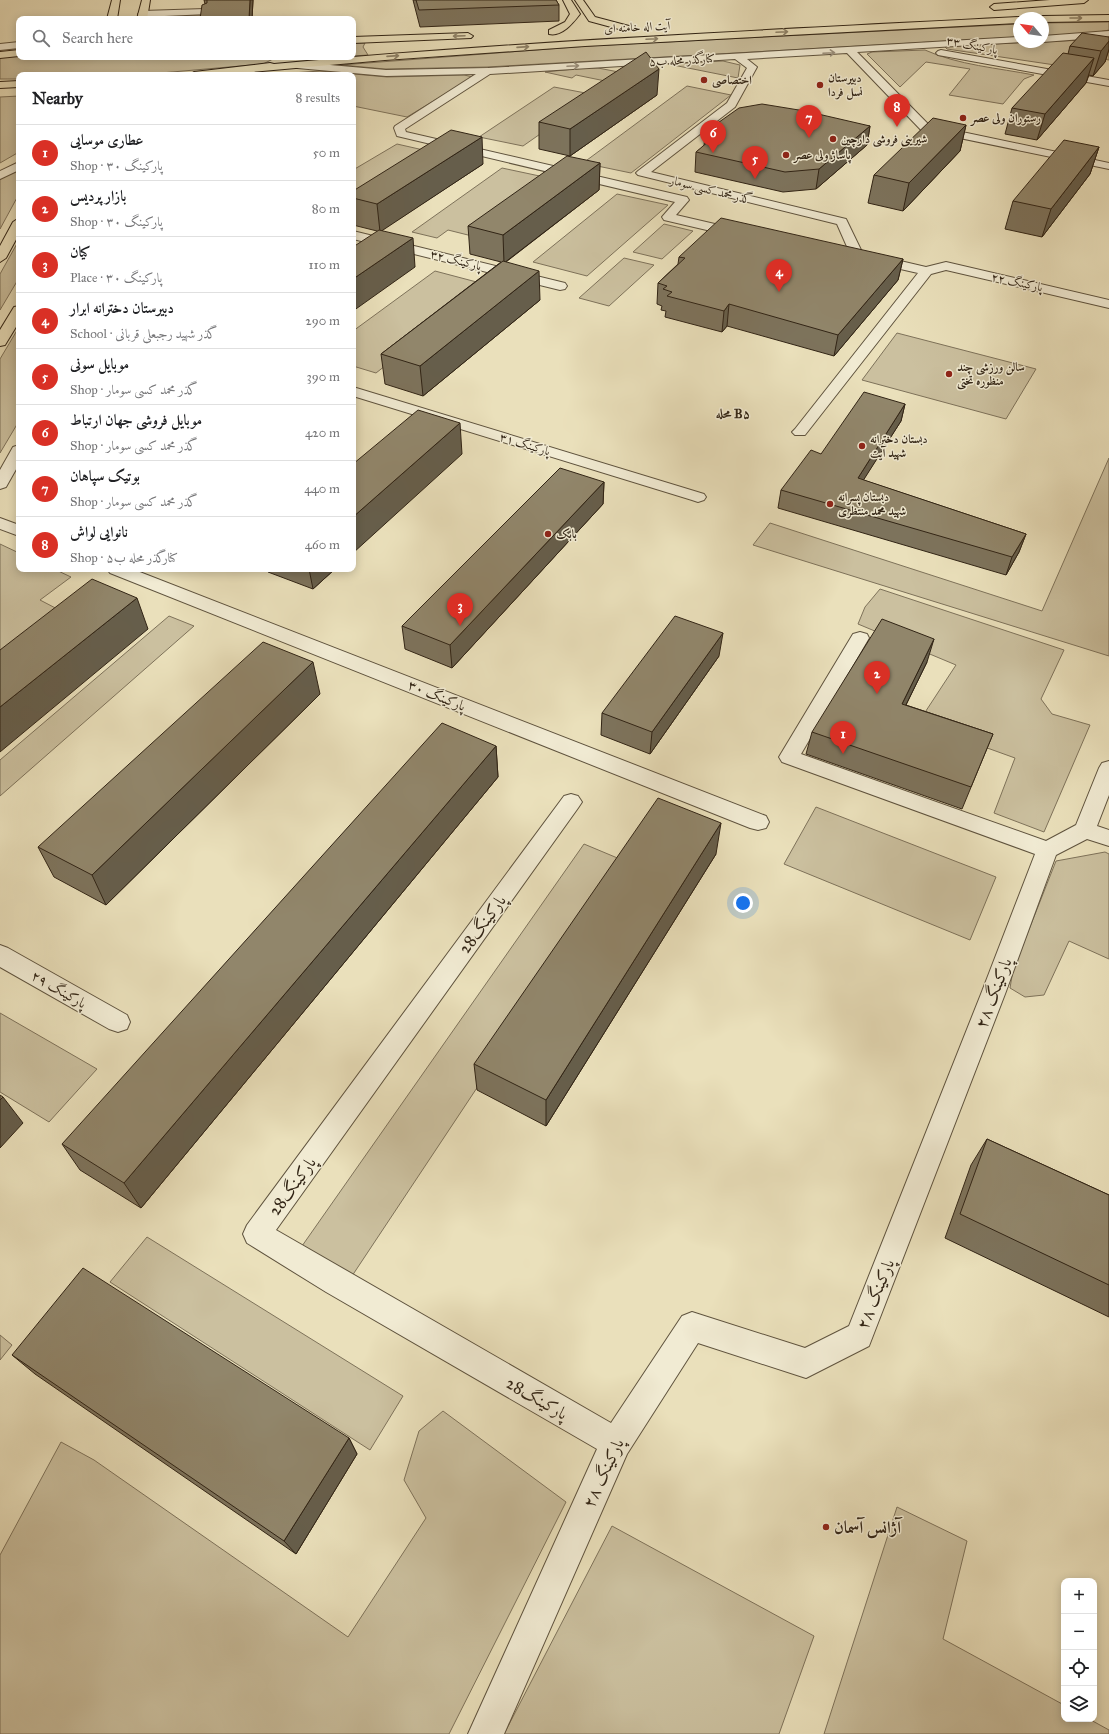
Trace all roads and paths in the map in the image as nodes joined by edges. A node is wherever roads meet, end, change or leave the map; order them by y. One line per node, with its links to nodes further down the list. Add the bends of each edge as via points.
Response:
1 (116, 0): 10 (main road)
2 (146, 0): 11 (main road)
3 (567, 0): 16 (main road, via 575,14 568,24 549,32)
4 (579, 0): 15 (main road, آیت اله خامنه ای, via 592,19 630,27)
5 (1056, 0): 7 (street)
6 (1084, 0): 7 (main road)
7 (1034, 4): 8 (main road)
8 (986, 8)
9 (205, 12): 11 (street)
10 (113, 16)
11 (142, 16)
12 (1109, 18): 13 (main road, one-way to 12)
13 (1049, 19)
14 (1013, 20): 29 (main road, آیت اله خامنه ای, one-way to 14, via 585,43)
15 (594, 29)
16 (573, 30)
17 (1109, 34): 20 (street)
18 (480, 36): 19 (main road, one-way to 19)
19 (375, 39): 21 (main road); 29 (main road, via 372,48)
20 (1049, 39)
21 (356, 40)
22 (1013, 40): 25 (street, کنارگذر محله ب۵)
23 (16, 45): 24 (street)
24 (0, 47)
25 (925, 47): 26 (street, کنارگذر محله ب۵); 36 (street, پارکینگ ۳۳, via 944,54)
26 (850, 52): 30 (street, کنارگذر محله ب۵, one-way to 26); 39 (street, via 925,128)
27 (16, 53): 28 (main road)
28 (0, 55)
29 (377, 57): 31 (main road, آیت اله خامنه ای)
30 (738, 57): 34 (street, کنارگذر محله ب۵, one-way to 30); 46 (street, گذر محمد کسی سومار, via 752,67 732,105 642,173 842,222 852,257)
31 (356, 58)
32 (315, 60): 33 (main road, آیت اله خامنه ای)
33 (294, 61): 34 (street, کنارگذر محله ب۵, via 386,73); 35 (main road, آیت اله خامنه ای)
34 (488, 71): 44 (street, via 399,128 401,134 683,200 668,217)
35 (225, 72)
36 (1109, 83)
37 (0, 84): 38 (main road)
38 (16, 84)
39 (1109, 166)
40 (16, 167): 41 (street)
41 (0, 176)
42 (16, 228): 45 (main road)
43 (356, 236): 47 (street, پارکینگ ۳۲)
44 (754, 237)
45 (0, 258)
46 (926, 271): 48 (street, پارکینگ ۲۲, via 946,266); 54 (street)
47 (560, 286)
48 (1109, 304)
49 (16, 315): 50 (main road)
50 (0, 342)
51 (356, 392): 52 (street, پارکینگ ۳۱)
52 (430, 415): 53 (street); 57 (street, پارکینگ ۳۱)
53 (418, 426)
54 (800, 432)
55 (16, 455): 56 (street)
56 (0, 484)
57 (698, 497)
58 (0, 523): 59 (street)
59 (16, 530)
60 (124, 572): 64 (street, پارکینگ ۳۰)
61 (860, 638): 66 (street, via 788,757)
62 (1109, 768): 65 (street)
63 (571, 802): 69 (street, پارکینگ28, via 257,1234)
64 (758, 822)
65 (1097, 834): 66 (street)
66 (1047, 850): 69 (street, پارکینگ ۲۸, via 858,1336 806,1363 692,1326)
67 (0, 955): 68 (street, پارکینگ ۲۹)
68 (118, 1022)
69 (616, 1443): 70 (street, پارکینگ ۲۸)
70 (486, 1734)

